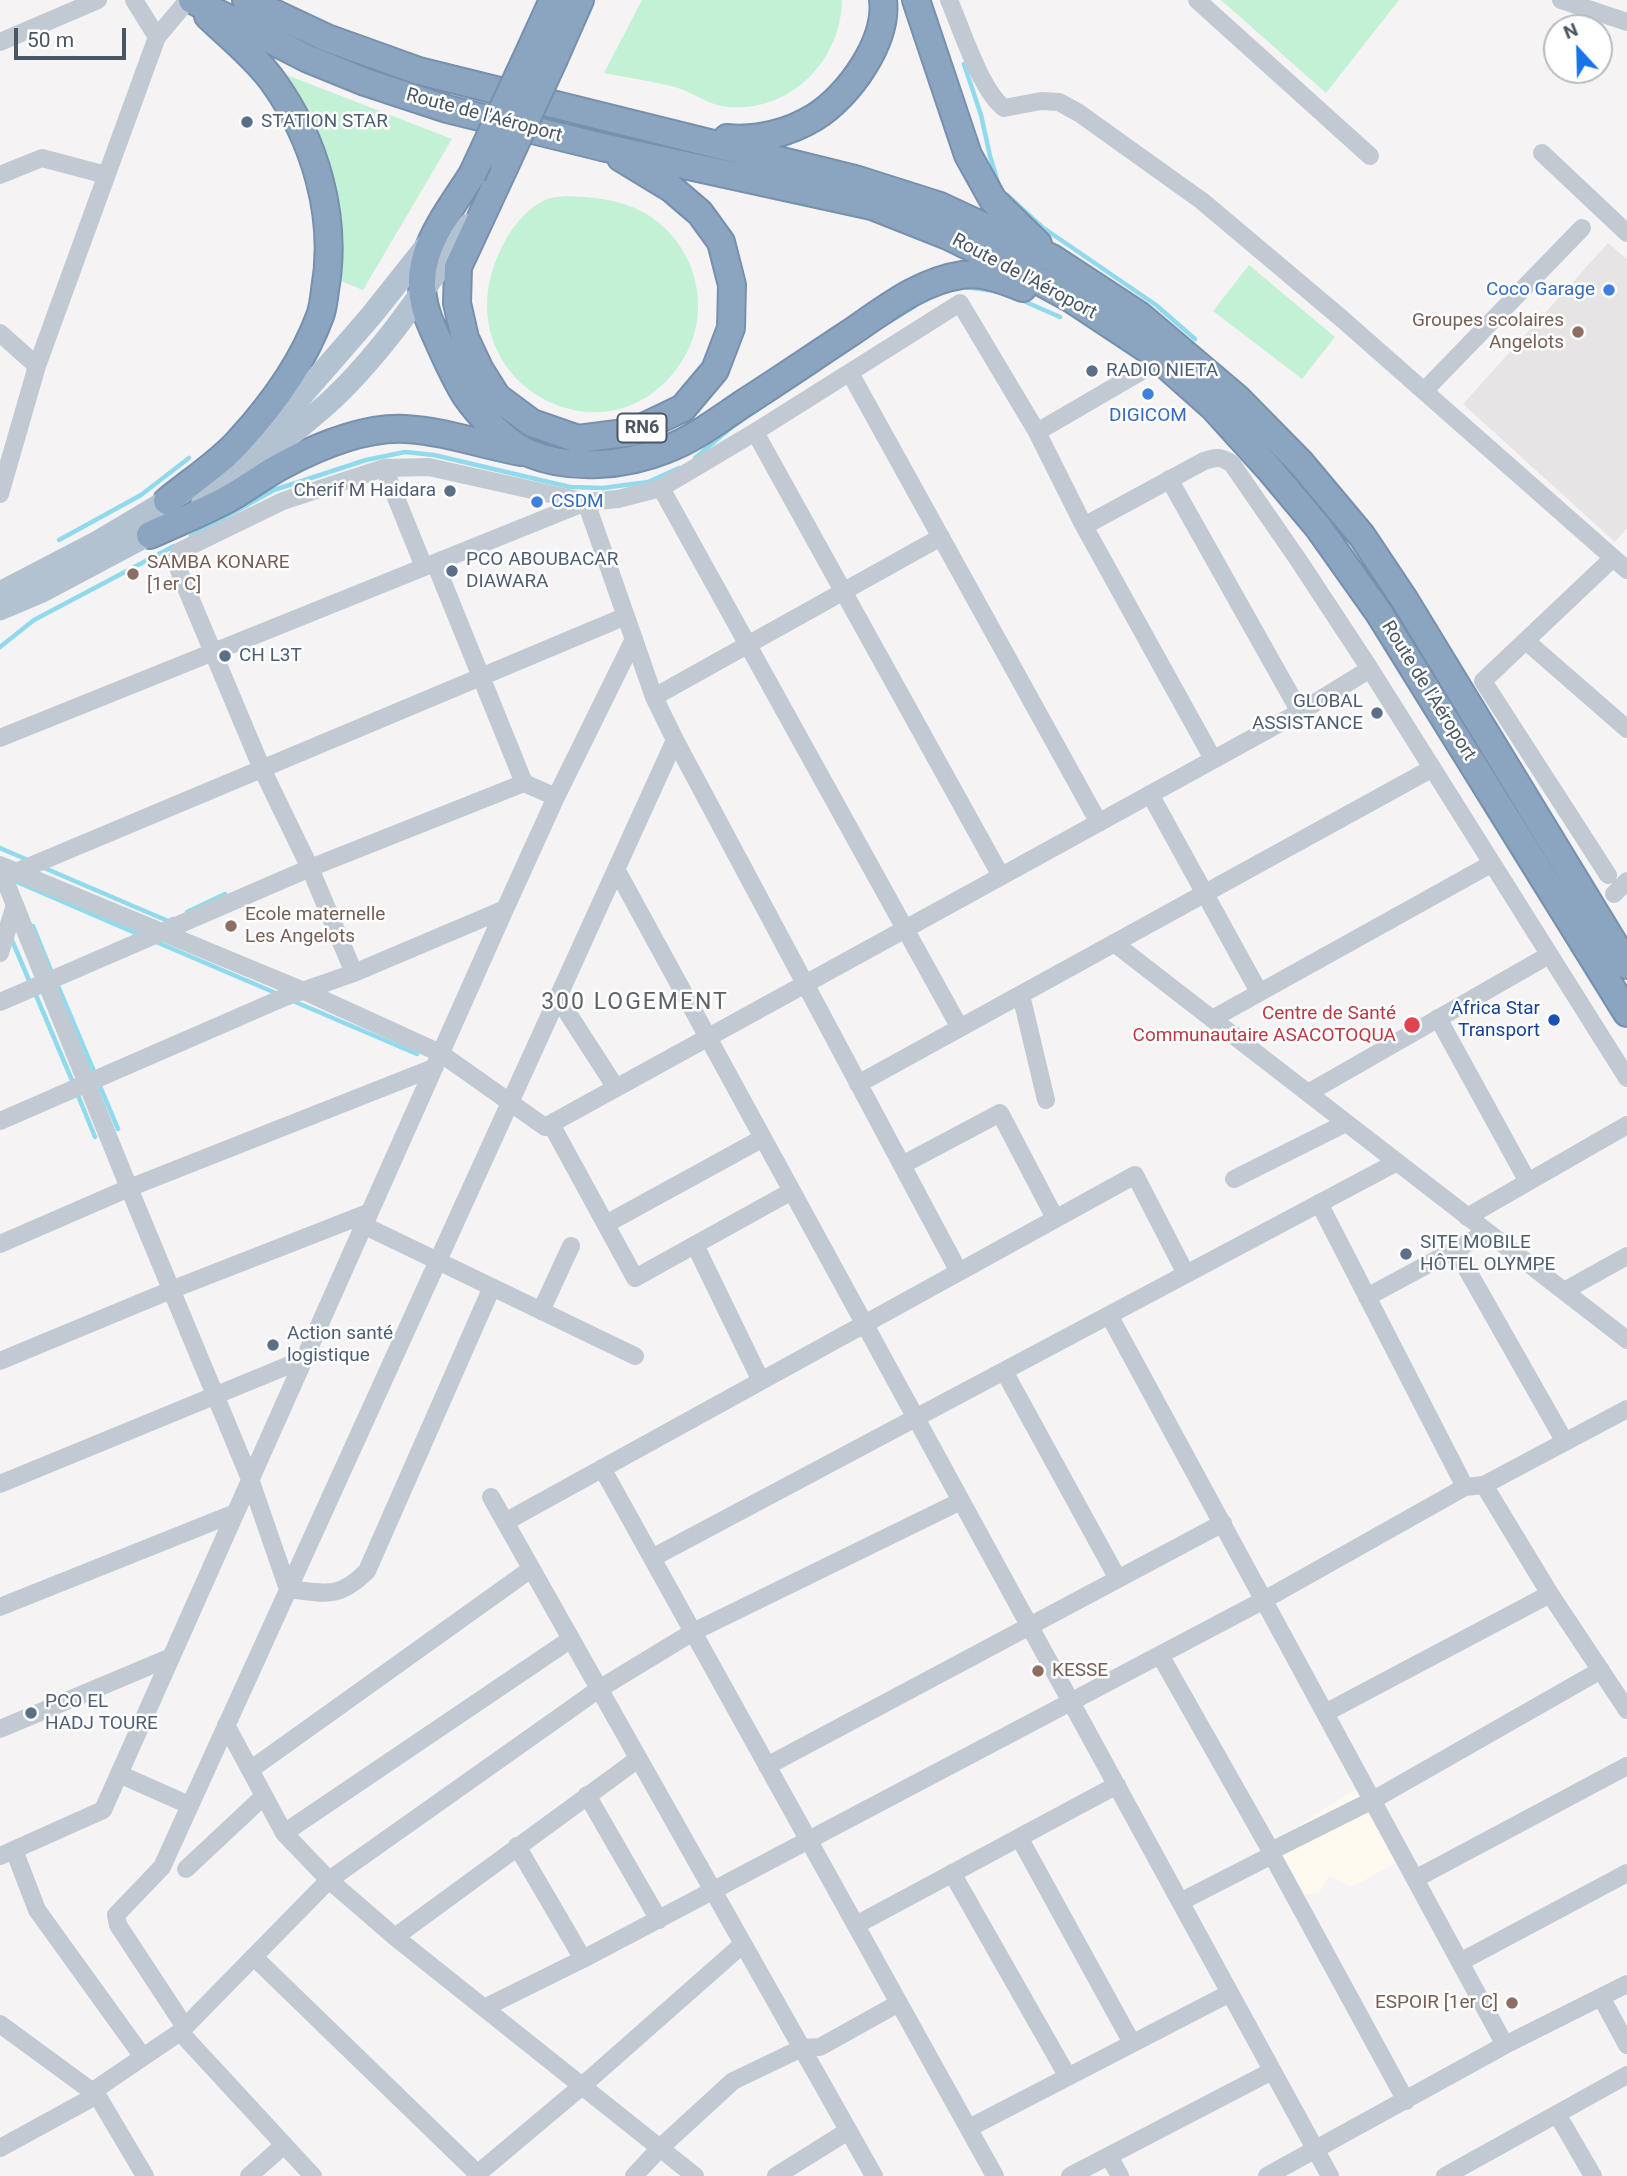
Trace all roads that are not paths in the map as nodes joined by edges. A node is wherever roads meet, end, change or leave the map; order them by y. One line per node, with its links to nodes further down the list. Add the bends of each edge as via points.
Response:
1 (98, 0): 15 (street)
2 (134, 0): 14 (street)
3 (246, 0): 17 (highway, Route de l'Aéroport, via 327,38 419,71)
4 (553, 0): 16 (highway)
5 (585, 0): 12 (highway)
6 (883, 0): 17 (highway, via 878,41 841,95 817,117 784,132 744,140)
7 (916, 0): 27 (highway, via 968,156 993,200)
8 (949, 0): 33 (street, via 985,83 1004,108 1059,102 1079,113 1202,201)
9 (1197, 0): 20 (street)
10 (1562, 0): 13 (street)
11 (192, 1): 14 (street); 18 (highway, Route de l'Aéroport / RN6, via 365,82); 41 (highway, via 270,78 293,112 324,197 328,271 321,314 299,363 239,442)
12 (575, 12): 16 (highway)
13 (1627, 22)
14 (157, 37): 22 (street)
15 (0, 42)
16 (543, 52): 23 (highway, bridge)
17 (677, 133): 27 (highway, Route de l'Aéroport, via 940,206)
18 (602, 147): 23 (highway, RN6, via 672,189 700,214 721,242 733,285 731,328 715,370 683,408 633,432 578,439 532,423 497,397 480,370 465,338 457,303 458,267); 30 (highway, Route de l'Aéroport, via 872,206 1026,274 1070,298)
19 (1542, 153): 25 (street)
20 (1370, 156)
21 (0, 175): 22 (street, via 42,158)
22 (106, 175): 31 (street)
23 (490, 178): 26 (highway); 28 (main road)
24 (1582, 229): 33 (street)
25 (1627, 233)
26 (429, 243): 28 (highway); 41 (main road, via 372,316 283,416 229,463)
27 (1052, 258): 88 (highway, Route de l'Aéroport, via 1139,315 1238,399 1300,462 1362,536)
28 (421, 292): 36 (highway, via 426,316 466,395 492,426); 44 (main road, via 327,404 221,489)
29 (0, 333): 31 (street)
30 (1154, 356): 35 (street); 36 (highway, via 1029,291 993,276 963,275 934,282 902,298 671,448 619,463 588,464); 97 (highway, Route de l'Aéroport, via 1213,407 1334,549 1379,613)
31 (37, 366): 40 (street)
32 (850, 373): 34 (street); 35 (street, via 960,303); 45 (street)
33 (1424, 391): 46 (street)
34 (755, 432): 39 (street); 50 (street)
35 (1037, 432): 43 (street)
36 (527, 453): 44 (highway, via 452,435 404,429 370,432 331,443 284,465 232,497)
37 (383, 468): 42 (street, via 429,467); 47 (street); 57 (street, via 283,500 180,551 176,561)
38 (1169, 479): 43 (street); 58 (street, via 1216,457 1232,464); 61 (street)
39 (661, 488): 42 (street); 56 (street)
40 (0, 494)
41 (167, 501): 49 (main road)
42 (586, 502): 47 (street); 53 (street)
43 (1084, 526): 65 (street)
44 (150, 535): 52 (main road)
45 (940, 537): 50 (street); 71 (street)
46 (1622, 562): 55 (street)
47 (429, 565): 57 (street); 59 (street)
48 (0, 573): 49 (main road)
49 (25, 580): 51 (main road)
50 (844, 592): 56 (street); 77 (street)
51 (0, 593)
52 (0, 609)
53 (626, 616): 54 (street); 59 (street)
54 (634, 639): 60 (street); 70 (street)
55 (1526, 640): 62 (street); 76 (street, via 1483,681)
56 (748, 645): 60 (street); 83 (street)
57 (213, 652): 63 (street); 66 (street)
58 (1370, 669): 61 (street); 67 (street)
59 (481, 677): 66 (street); 68 (street)
60 (654, 697): 64 (street)
61 (1300, 712): 65 (street)
62 (1627, 729)
63 (0, 738)
64 (675, 740): 75 (street); 91 (street)
65 (1213, 759): 69 (street)
66 (262, 769): 73 (street); 74 (street)
67 (1431, 769): 72 (street); 79 (street)
68 (524, 783): 70 (street); 74 (street)
69 (1150, 794): 71 (street); 79 (street)
70 (556, 797): 82 (street)
71 (1099, 823): 77 (street)
72 (1491, 864): 87 (street); 93 (street)
73 (5, 868): 81 (street); 84 (street)
74 (310, 868): 84 (street); 89 (street)
75 (617, 869): 95 (street); 101 (street)
76 (1608, 875)
77 (1001, 876): 83 (street)
78 (1627, 881): 80 (street)
79 (1205, 893): 85 (street); 93 (street)
80 (1614, 894)
81 (15, 905): 86 (street); 90 (street)
82 (505, 909): 89 (street); 102 (street)
83 (905, 929): 91 (street); 100 (street)
84 (162, 933): 90 (street); 92 (street)
85 (1114, 943): 94 (street); 99 (street)
86 (0, 953)
87 (1549, 955): 98 (street); 103 (street)
88 (1627, 965)
89 (354, 973): 92 (street)
90 (47, 982): 96 (street); 105 (street)
91 (805, 984): 101 (street); 104 (street)
92 (304, 991): 102 (street); 105 (street)
93 (1259, 992): 99 (street)
94 (1021, 995): 100 (street); 108 (street)
95 (558, 998): 106 (street); 109 (street)
96 (0, 1002)
97 (1627, 1013)
98 (1438, 1018): 107 (street); 118 (street)
99 (1212, 1019): 107 (street)
100 (960, 1028): 104 (street)
101 (708, 1037): 106 (street); 114 (street)
102 (436, 1060): 109 (street); 119 (street); 124 (street)
103 (1627, 1079)
104 (858, 1084): 116 (street)
105 (86, 1085): 110 (street); 119 (street)
106 (616, 1088): 112 (street)
107 (1308, 1094): 111 (street)
108 (1045, 1100)
109 (510, 1102): 112 (street, via 545,1127); 132 (street)
110 (0, 1121)
111 (1346, 1123): 115 (street); 117 (street)
112 (551, 1124): 125 (street)
113 (1627, 1125): 118 (street)
114 (764, 1138): 120 (street); 125 (street)
115 (1397, 1162): 121 (street); 122 (street)
116 (902, 1165): 123 (street, via 1000,1113); 133 (street)
117 (1234, 1179)
118 (1528, 1182): 122 (street)
119 (129, 1188): 127 (street); 136 (street)
120 (792, 1191): 128 (street); 141 (street)
121 (1319, 1203): 134 (street); 138 (street)
122 (1467, 1217): 126 (street)
123 (1055, 1218): 133 (street); 134 (street, via 1135,1174)
124 (366, 1219): 132 (street); 136 (street); 144 (street)
125 (606, 1224): 128 (street, via 635,1278)
126 (1488, 1232): 130 (street); 137 (street)
127 (0, 1244)
128 (695, 1245): 147 (street)
129 (570, 1246): 139 (street)
130 (1456, 1250): 138 (street); 151 (street)
131 (1627, 1256): 137 (street)
132 (438, 1261): 135 (street); 165 (street)
133 (959, 1272): 141 (street)
134 (1186, 1274): 140 (street)
135 (492, 1287): 139 (street); 165 (street, via 367,1572 354,1585 333,1594)
136 (171, 1290): 145 (street); 148 (street)
137 (1564, 1291): 142 (street)
138 (1367, 1297): 156 (street)
139 (541, 1311): 143 (street)
140 (1110, 1315): 146 (street); 161 (street)
141 (864, 1324): 147 (street); 150 (street)
142 (1627, 1340)
143 (635, 1356)
144 (304, 1359): 148 (street); 153 (street)
145 (0, 1361)
146 (1004, 1371): 150 (street); 164 (street)
147 (761, 1381): 152 (street)
148 (214, 1395): 153 (street); 154 (street)
149 (1627, 1409): 151 (street)
150 (916, 1418): 158 (street); 162 (street)
151 (1565, 1442): 155 (street)
152 (602, 1468): 160 (street); 162 (street)
153 (250, 1479): 159 (street); 165 (street)
154 (0, 1484)
155 (1484, 1485): 156 (street); 166 (street)
156 (1465, 1487): 167 (street)
157 (491, 1497): 160 (street)
158 (961, 1500): 169 (street); 170 (street)
159 (235, 1513): 168 (street); 173 (street)
160 (505, 1522): 163 (street)
161 (1223, 1523): 164 (street); 167 (street)
162 (652, 1558): 170 (street)
163 (531, 1569): 171 (street); 184 (street)
164 (1118, 1579): 169 (street)
165 (288, 1589): 179 (street)
166 (1550, 1594): 174 (street); 178 (street)
167 (1264, 1600): 172 (street); 178 (street)
168 (0, 1607)
169 (1030, 1626): 176 (street); 182 (street)
170 (693, 1632): 175 (street); 182 (street)
171 (571, 1639): 175 (street); 191 (street)
172 (1160, 1656): 176 (street); 196 (street)
173 (171, 1657): 180 (street); 185 (street)
174 (1601, 1670): 177 (street); 189 (street)
175 (599, 1689): 181 (street); 201 (street)
176 (1071, 1702): 186 (street); 193 (street)
177 (1627, 1710)
178 (1325, 1713): 189 (street)
179 (226, 1726): 184 (street); 190 (street)
180 (0, 1729)
181 (638, 1759): 188 (street); 202 (street)
182 (767, 1766): 193 (street)
183 (1627, 1766): 200 (street)
184 (250, 1770): 187 (street)
185 (119, 1774): 190 (street); 195 (street, via 103,1810)
186 (1117, 1786): 192 (street); 203 (street)
187 (264, 1796): 191 (street); 197 (street)
188 (587, 1796): 194 (street); 204 (street)
189 (1373, 1801): 196 (street); 200 (street)
190 (189, 1805): 217 (street, via 162,1867 116,1915)
191 (284, 1833): 201 (street)
192 (1020, 1839): 198 (street); 218 (street)
193 (809, 1841): 202 (street); 205 (street)
194 (517, 1846): 206 (street); 209 (street)
195 (7, 1853): 222 (street, via 37,1910)
196 (1272, 1853): 203 (street); 228 (street)
197 (186, 1869)
198 (952, 1873): 205 (street); 225 (street)
199 (1627, 1873): 210 (street)
200 (1415, 1879): 210 (street)
201 (329, 1880): 206 (street); 208 (street)
202 (713, 1891): 204 (street); 207 (street)
203 (1180, 1902): 212 (street)
204 (659, 1920): 209 (street)
205 (856, 1925): 214 (street)
206 (395, 1937): 215 (street)
207 (743, 1944): 221 (street); 226 (street)
208 (254, 1957): 217 (street); 237 (street)
209 (583, 1959): 215 (street)
210 (1460, 1962): 219 (street)
211 (1627, 1984): 213 (street)
212 (1230, 1993): 218 (street); 223 (street)
213 (1601, 1997): 219 (street); 220 (street)
214 (899, 2003): 221 (street, via 820,2047); 230 (street)
215 (484, 2008): 226 (street)
216 (0, 2024): 227 (street)
217 (182, 2029): 222 (street); 232 (street)
218 (1132, 2043): 225 (street)
219 (1505, 2045): 228 (street)
220 (1627, 2045)
221 (802, 2048): 231 (street); 233 (street, via 733,2081)
222 (143, 2057): 227 (street)
223 (1272, 2071): 235 (street); 236 (street)
224 (1627, 2075): 229 (street)
225 (1068, 2077): 230 (street)
226 (582, 2086): 233 (street); 237 (street)
227 (95, 2093): 234 (street); 238 (street)
228 (1406, 2101): 235 (street)
229 (1557, 2114): 250 (street); 251 (street)
230 (969, 2128): 245 (street)
231 (848, 2131): 243 (street); 244 (street)
232 (284, 2145): 239 (street); 240 (street)
233 (661, 2147): 241 (street); 242 (street)
234 (0, 2148)
235 (1315, 2150): 248 (street); 249 (street)
236 (1109, 2156): 246 (street); 247 (street)
237 (478, 2175)
238 (145, 2176)
239 (249, 2176)
240 (313, 2176)
241 (634, 2176)
242 (695, 2176)
243 (776, 2176)
244 (874, 2176)
245 (995, 2176)
246 (1070, 2176)
247 (1120, 2176)
248 (1267, 2176)
249 (1330, 2176)
250 (1445, 2176)
251 (1593, 2176)

